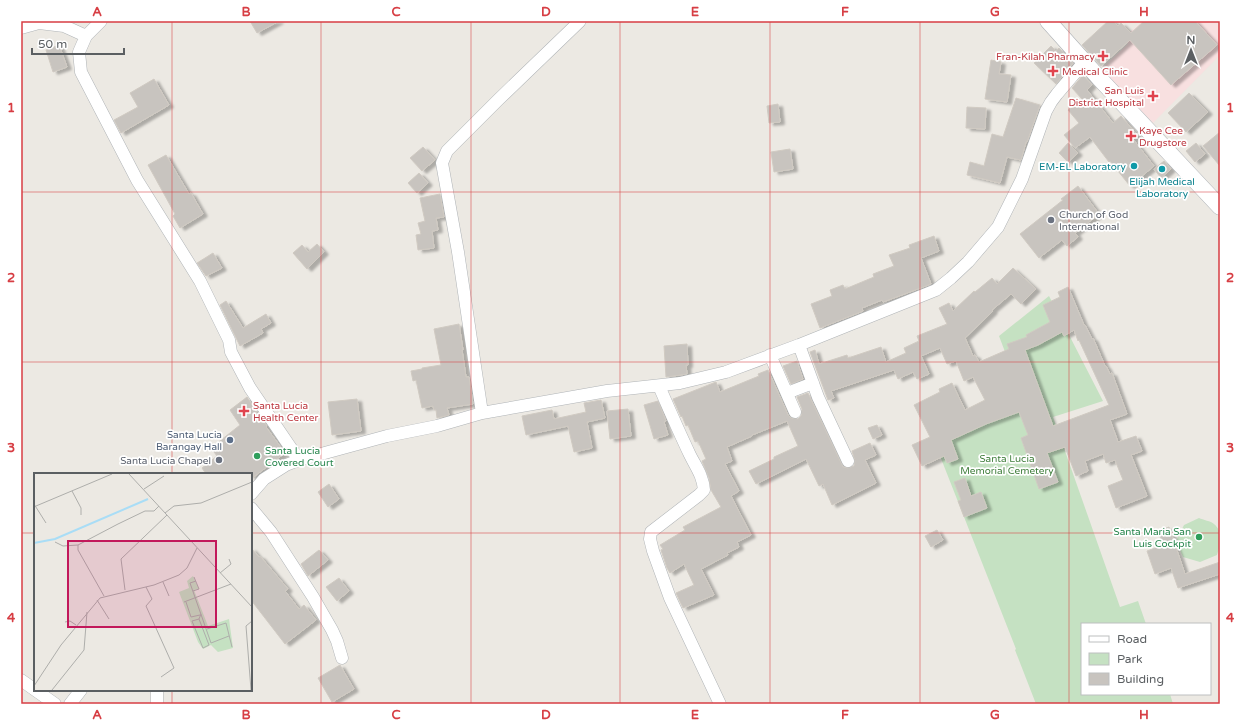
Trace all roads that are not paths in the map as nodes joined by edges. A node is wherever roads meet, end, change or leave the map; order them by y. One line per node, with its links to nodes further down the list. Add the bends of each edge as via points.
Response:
1 (101, 21): 5 (street)
2 (580, 21): 14 (street, via 447,151 442,163)
3 (1048, 21): 6 (main road)
4 (21, 28): 5 (street, via 39,23 64,26)
5 (86, 36): 15 (street, via 79,52 81,72 137,180 200,281 250,388)
6 (1085, 61): 7 (main road); 8 (street, via 1051,102 1022,179 1008,208 998,227 968,262 936,290)
7 (1220, 207)
8 (799, 345): 9 (street); 10 (street)
9 (770, 355): 11 (street, via 726,372); 12 (street)
10 (813, 383): 12 (street); 16 (street)
11 (659, 386): 14 (street, via 607,391); 28 (street, via 701,475 704,490 651,532 650,539 670,598)
12 (787, 392): 13 (street)
13 (795, 412)
14 (482, 413): 15 (street)
15 (299, 460): 17 (street, via 264,479)
16 (848, 461)
17 (252, 493)
18 (252, 509): 19 (street, via 271,532 313,597 332,630)
19 (342, 658)
20 (21, 680): 21 (street)
21 (34, 689)
22 (37, 691): 25 (street)
23 (80, 691): 26 (street)
24 (157, 691): 27 (street)
25 (55, 704)
26 (70, 704)
27 (157, 704)
28 (720, 704)

